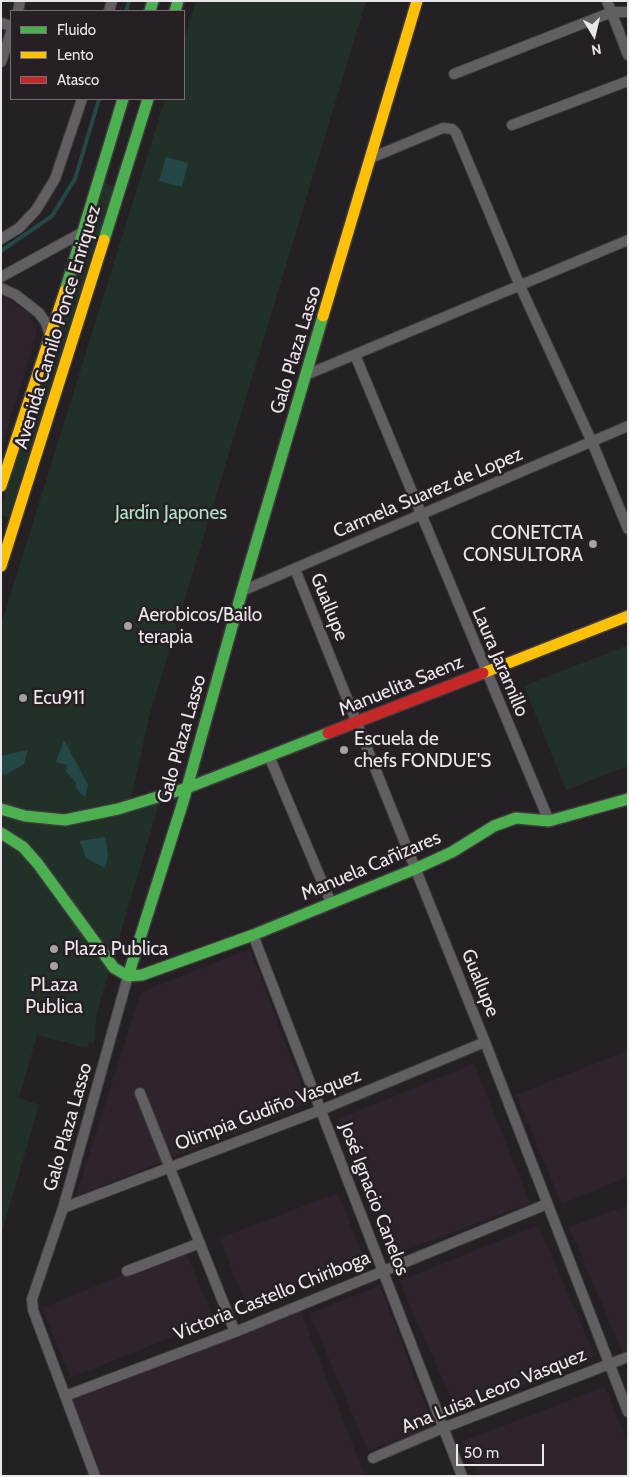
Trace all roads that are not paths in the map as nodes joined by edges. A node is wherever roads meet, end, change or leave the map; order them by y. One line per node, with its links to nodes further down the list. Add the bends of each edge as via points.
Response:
1 (417, 1): 14 (street, Galo Plaza Lasso)
2 (608, 1): 3 (street)
3 (612, 12): 4 (street); 6 (street); 8 (street)
4 (628, 12)
5 (10, 35): 7 (street)
6 (628, 55)
7 (1, 62)
8 (454, 74)
9 (628, 82): 13 (street)
10 (82, 100): 16 (street, via 56,179 36,210 19,228)
11 (124, 100): 15 (street, Avenida Camilo Ponce Enriquez)
12 (148, 100): 29 (street, Avenida Camilo Ponce Enriquez)
13 (512, 125)
14 (371, 158): 19 (street, via 444,128 452,129); 23 (street, Galo Plaza Lasso)
15 (83, 232): 18 (street); 21 (street, Avenida Camilo Ponce Enriquez)
16 (1, 240)
17 (628, 240): 19 (street)
18 (1, 277)
19 (520, 286): 22 (street); 25 (street)
20 (1, 288): 21 (street, via 39,313)
21 (51, 338): 26 (street, Avenida Camilo Ponce Enriquez)
22 (355, 355): 23 (street); 27 (street, Laura Jaramillo)
23 (306, 375): 32 (street, Galo Plaza Lasso)
24 (628, 426): 25 (street, Carmela Suarez de Lopez)
25 (592, 442): 27 (street, Carmela Suarez de Lopez); 28 (street)
26 (2, 482)
27 (421, 515): 31 (street, Carmela Suarez de Lopez); 34 (street, Laura Jaramillo)
28 (628, 529)
29 (6, 535): 30 (street, Avenida Camilo Ponce Enriquez)
30 (1, 566)
31 (295, 569): 32 (street, Carmela Suarez de Lopez); 35 (street, Guallupe)
32 (242, 591): 37 (street, Galo Plaza Lasso)
33 (628, 616): 34 (street, Manuelita Saenz)
34 (485, 672): 35 (street, Manuelita Saenz); 40 (street, Laura Jaramillo)
35 (357, 722): 36 (street, Manuelita Saenz); 42 (street, Guallupe)
36 (269, 756): 37 (street, Manuelita Saenz); 43 (street)
37 (187, 788): 39 (street, Manuelita Saenz, via 118,809 65,820 25,816); 45 (street, Galo Plaza Lasso)
38 (628, 799): 40 (street, Manuela Cañizares)
39 (1, 809)
40 (549, 821): 42 (street, Manuela Cañizares, via 516,818 494,826 452,852)
41 (1, 834): 45 (street, via 23,848 38,864 114,968)
42 (415, 869): 43 (street, Manuela Cañizares); 46 (street, Guallupe)
43 (331, 903): 44 (street, Manuela Cañizares)
44 (253, 934): 45 (street, Manuela Cañizares, via 142,975); 48 (street, José Ignacio Canelos)
45 (128, 976): 51 (street, Galo Plaza Lasso)
46 (485, 1042): 48 (street, Olimpia Gudiño Vasquez); 50 (street, Guallupe)
47 (140, 1093): 49 (street)
48 (321, 1110): 49 (street, Olimpia Gudiño Vasquez); 54 (street, José Ignacio Canelos)
49 (170, 1166): 51 (street, Olimpia Gudiño Vasquez); 52 (street)
50 (547, 1204): 54 (street, Victoria Castello Chiriboga); 57 (street, Guallupe)
51 (63, 1208): 58 (street, Galo Plaza Lasso, via 31,1304)
52 (200, 1242): 53 (street); 55 (street)
53 (127, 1271)
54 (383, 1271): 55 (street, Victoria Castello Chiriboga); 60 (street, José Ignacio Canelos)
55 (235, 1332): 58 (street, Victoria Castello Chiriboga)
56 (628, 1357): 57 (street, Ana Luisa Leoro Vasquez)
57 (611, 1364): 59 (street, Guallupe); 60 (street, Ana Luisa Leoro Vasquez)
58 (65, 1396): 62 (street, Galo Plaza Lasso)
59 (628, 1412)
60 (442, 1428): 61 (street, Ana Luisa Leoro Vasquez); 63 (street, José Ignacio Canelos)
61 (373, 1458)
62 (96, 1476)
63 (462, 1476)

